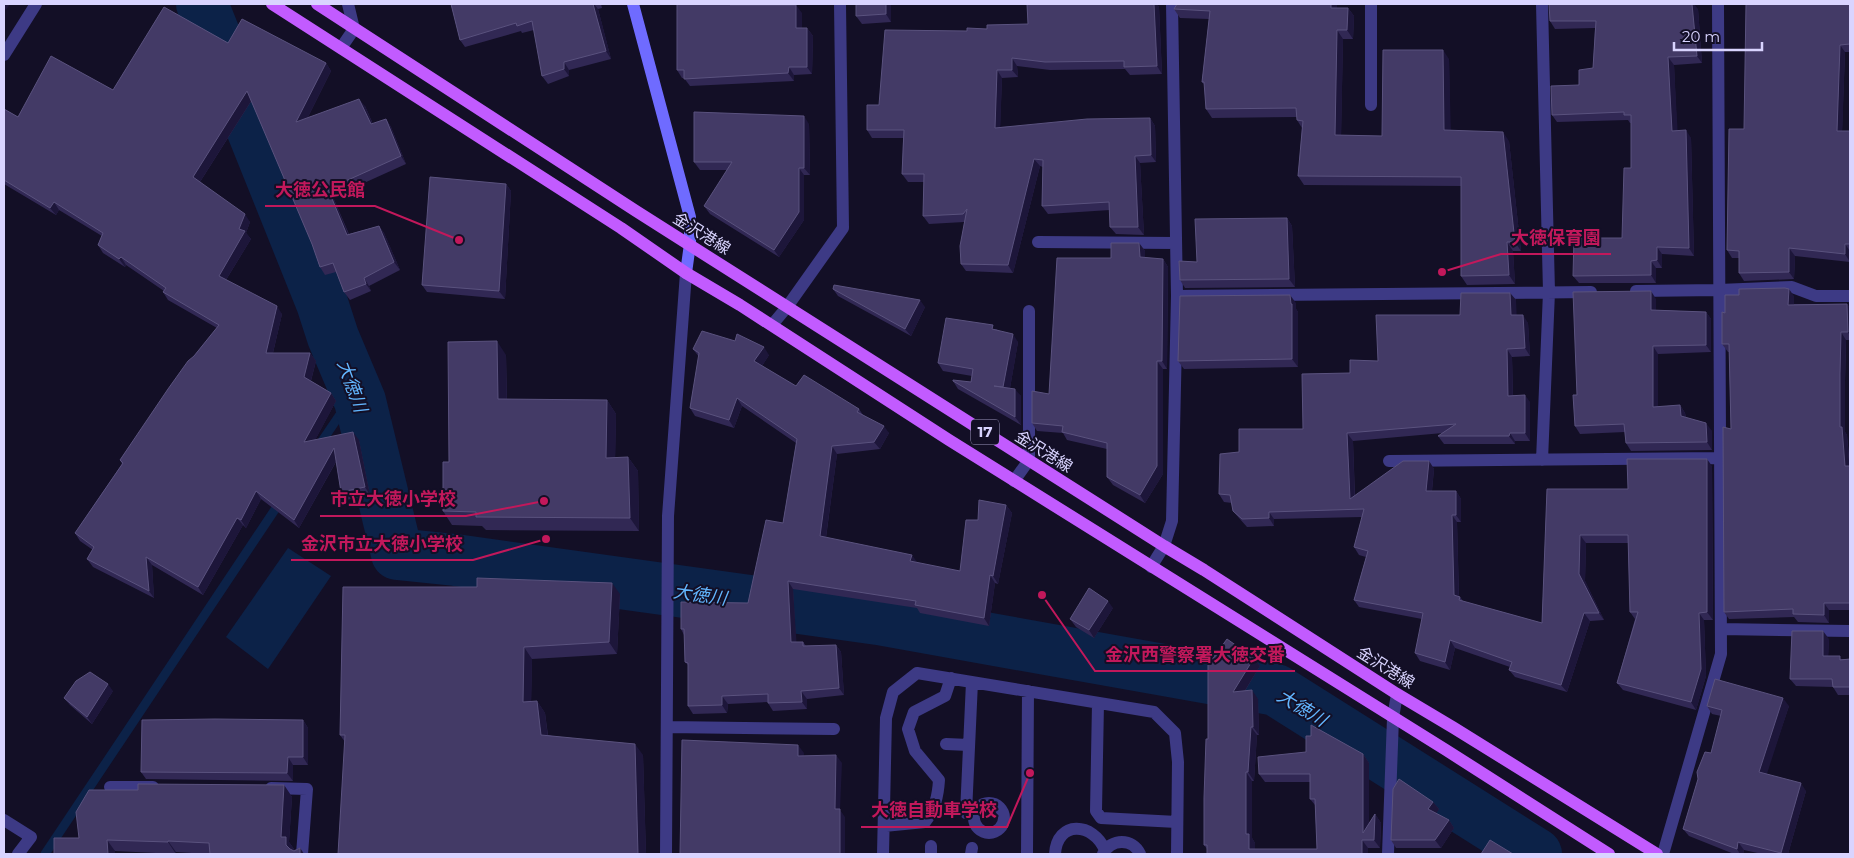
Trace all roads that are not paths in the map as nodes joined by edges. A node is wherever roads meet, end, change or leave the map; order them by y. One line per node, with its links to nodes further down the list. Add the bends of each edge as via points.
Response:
1 (36, 4): 13 (street)
2 (272, 4): 12 (main road, 17)
3 (317, 4): 11 (main road, 金沢港線 / 17)
4 (348, 4): 11 (street)
5 (634, 4): 17 (main road, via 690,217)
6 (840, 4): 25 (street, via 843,228)
7 (1172, 4): 16 (street)
8 (1371, 4): 14 (street)
9 (1542, 4): 20 (street)
10 (1718, 4): 19 (street)
11 (354, 29): 12 (street); 17 (main road, 金沢港線 / 17)
12 (341, 48): 18 (main road, 17)
13 (4, 55)
14 (1371, 105)
15 (1038, 242): 16 (street)
16 (1176, 242): 23 (street)
17 (690, 244): 18 (main road); 25 (main road, 金沢港線 / 17)
18 (686, 273): 27 (main road, 17); 43 (street, via 668,516)
19 (1719, 290): 22 (street); 24 (street, via 1792,287 1816,296); 28 (street)
20 (1549, 292): 21 (street); 23 (street); 30 (street)
21 (1599, 292)
22 (1619, 292)
23 (1177, 296): 33 (street, via 1172,521)
24 (1850, 296)
25 (787, 307): 27 (street); 29 (main road, 金沢港線 / 17)
26 (1029, 311): 29 (street)
27 (772, 325): 32 (main road, 17)
28 (1721, 458): 30 (street); 35 (street)
29 (1029, 460): 32 (street); 33 (main road, 金沢港線 / 17)
30 (1542, 460): 31 (street)
31 (1389, 461)
32 (1014, 481): 34 (main road, 17)
33 (1164, 546): 34 (street); 40 (main road, 金沢港線 / 17)
34 (1151, 567): 42 (main road, 17)
35 (1721, 629): 36 (street); 68 (street, via 1721,654)
36 (1850, 631)
37 (951, 678): 38 (street); 54 (street, via 917,673 893,692 886,718); 54 (street, via 945,696 914,712 908,729 915,751 939,780 933,812 925,822)
38 (972, 682): 39 (street); 46 (street)
39 (1028, 691): 41 (street); 61 (street)
40 (1397, 694): 42 (street); 67 (main road, 金沢港線 / 17)
41 (1098, 703): 50 (street); 53 (street, via 1154,712 1175,733)
42 (1393, 718): 65 (street); 66 (main road, 17)
43 (667, 727): 44 (street); 59 (street)
44 (834, 729)
45 (946, 744): 46 (street)
46 (969, 745): 51 (street, via 966,813)
47 (110, 787): 48 (street)
48 (169, 787)
49 (258, 788): 58 (street, via 307,789)
50 (1096, 811): 53 (street, via 1101,818); 55 (street, via 1087,819)
51 (975, 814)
52 (4, 820): 57 (street, via 30,837)
53 (1177, 822): 64 (street)
54 (884, 826): 60 (street)
55 (1085, 829): 56 (street, via 1096,836); 62 (street, via 1064,832 1055,843)
56 (1104, 852): 63 (street, via 1110,845 1122,841 1135,846)
57 (18, 854)
58 (302, 854)
59 (666, 854)
60 (884, 854)
61 (1027, 854)
62 (1055, 854)
63 (1140, 854)
64 (1177, 854)
65 (1388, 854)
66 (1609, 854)
67 (1657, 854)
68 (1663, 854)

